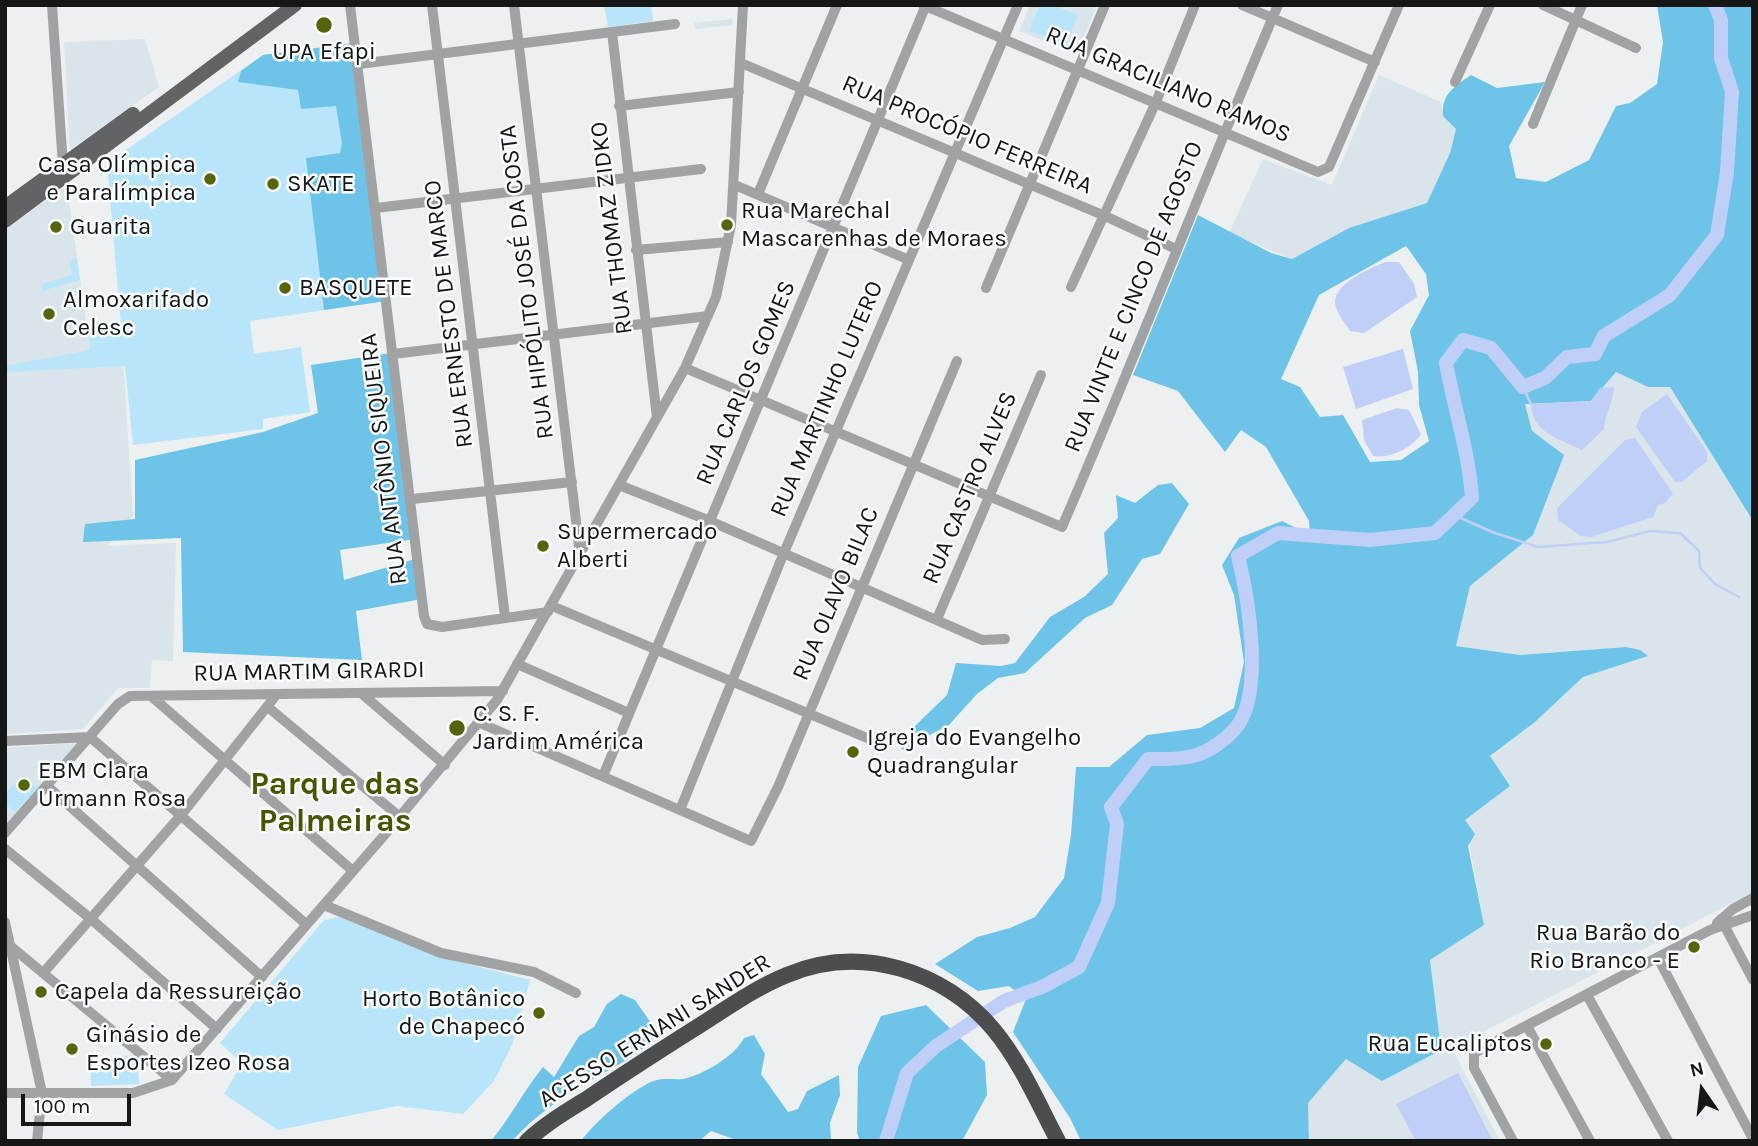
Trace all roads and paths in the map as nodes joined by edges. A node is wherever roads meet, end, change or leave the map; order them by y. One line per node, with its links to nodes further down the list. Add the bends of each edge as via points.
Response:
1 (51, 5): 40 (street)
2 (281, 5): 40 (main road)
3 (295, 5): 51 (main road)
4 (350, 5): 29 (street, RUA ANTÔNIO SIQUEIRA)
5 (432, 5): 26 (street, RUA ERNESTO DE MARCO)
6 (514, 5): 24 (street, RUA HIPÓLITO JOSÉ DA COSTA)
7 (743, 5): 28 (street)
8 (837, 5): 32 (street)
9 (1018, 5): 23 (street, RUA MARTINHO LUTERO)
10 (1105, 5): 30 (street)
11 (1195, 5): 34 (street)
12 (1242, 5): 19 (street)
13 (1278, 5): 19 (street, RUA VINTE E CINCO DE AGOSTO)
14 (1399, 5): 27 (street)
15 (1490, 5): 31 (street)
16 (1543, 5): 20 (street)
17 (1582, 5): 20 (street)
18 (925, 6): 23 (street, RUA GRACILIANO RAMOS); 36 (street, RUA CARLOS GOMES)
19 (1272, 18): 27 (street); 38 (street, RUA VINTE E CINCO DE AGOSTO)
20 (1576, 19): 25 (street); 37 (street)
21 (675, 24): 22 (street)
22 (612, 32): 24 (street); 35 (street, RUA THOMAZ ZIDKO)
23 (1004, 39): 30 (street, RUA GRACILIANO RAMOS); 39 (street, RUA MARTINHO LUTERO)
24 (519, 44): 26 (street); 45 (street, RUA HIPÓLITO JOSÉ DA COSTA)
25 (1636, 48)
26 (439, 55): 29 (street); 47 (street, RUA ERNESTO DE MARCO)
27 (1375, 62): 38 (street, RUA GRACILIANO RAMOS, via 1329,167 1318,172)
28 (741, 63): 32 (street, RUA PROCÓPIO FERREIRA); 33 (street)
29 (359, 65): 49 (street, RUA ANTÔNIO SIQUEIRA)
30 (1078, 69): 34 (street, RUA GRACILIANO RAMOS); 44 (street)
31 (1455, 82)
32 (802, 89): 36 (street, RUA PROCÓPIO FERREIRA); 46 (street)
33 (739, 92): 35 (street); 43 (street)
34 (1156, 102): 38 (street, RUA GRACILIANO RAMOS); 50 (street)
35 (619, 106): 42 (street, RUA THOMAZ ZIDKO)
36 (878, 121): 39 (street, RUA PROCÓPIO FERREIRA); 52 (street, RUA CARLOS GOMES)
37 (1532, 124)
38 (1224, 132): 54 (street, RUA VINTE E CINCO DE AGOSTO)
39 (956, 153): 44 (street, RUA PROCÓPIO FERREIRA); 56 (street, RUA MARTINHO LUTERO)
40 (62, 166): 48 (main road)
41 (701, 169): 42 (street)
42 (628, 178): 45 (street); 55 (street, RUA THOMAZ ZIDKO)
43 (734, 184): 46 (street); 53 (street)
44 (1030, 184): 50 (street, RUA PROCÓPIO FERREIRA); 58 (street)
45 (537, 187): 47 (street); 61 (street, RUA HIPÓLITO JOSÉ DA COSTA)
46 (758, 194): 52 (street)
47 (456, 197): 49 (street); 62 (street, RUA ERNESTO DE MARCO)
48 (5, 207)
49 (376, 208): 63 (street, RUA ANTÔNIO SIQUEIRA)
50 (1105, 216): 54 (street, RUA PROCÓPIO FERREIRA); 57 (street)
51 (5, 220)
52 (833, 228): 56 (street); 67 (street, RUA CARLOS GOMES)
53 (728, 243): 55 (street); 59 (street)
54 (1175, 249): 74 (street, RUA VINTE E CINCO DE AGOSTO, via 1127,377 1062,527)
55 (636, 250): 60 (street, RUA THOMAZ ZIDKO)
56 (909, 260): 69 (street, RUA MARTINHO LUTERO)
57 (1071, 287)
58 (986, 288)
59 (708, 316): 60 (street); 65 (street)
60 (644, 324): 61 (street); 68 (street, RUA THOMAZ ZIDKO)
61 (554, 335): 62 (street); 71 (street, RUA HIPÓLITO JOSÉ DA COSTA)
62 (472, 344): 63 (street); 73 (street, RUA ERNESTO DE MARCO)
63 (393, 354): 75 (street, RUA ANTÔNIO SIQUEIRA)
64 (957, 361): 70 (street, RUA OLAVO BILAC)
65 (685, 368): 67 (street); 68 (street)
66 (1041, 375): 74 (street, RUA CASTRO ALVES)
67 (762, 400): 69 (street); 76 (street, RUA CARLOS GOMES)
68 (657, 419): 72 (street)
69 (837, 432): 70 (street); 78 (street, RUA MARTINHO LUTERO)
70 (913, 465): 74 (street); 79 (street, RUA OLAVO BILAC)
71 (572, 482): 73 (street); 77 (street, RUA HIPÓLITO JOSÉ DA COSTA)
72 (619, 485): 76 (street); 77 (street)
73 (490, 490): 75 (street); 81 (street, RUA ERNESTO DE MARCO)
74 (989, 496): 82 (street, RUA CASTRO ALVES)
75 (412, 499): 81 (street, RUA ANTÔNIO SIQUEIRA, via 424,616 432,627)
76 (710, 521): 78 (street); 84 (street, RUA CARLOS GOMES)
77 (580, 554): 80 (street)
78 (783, 555): 79 (street); 86 (street, RUA MARTINHO LUTERO)
79 (861, 587): 82 (street); 93 (street, RUA OLAVO BILAC)
80 (550, 609): 81 (street); 84 (street); 85 (street)
81 (505, 617)
82 (937, 619): 83 (street, via 982,640)
83 (1005, 639)
84 (656, 651): 86 (street); 92 (street, RUA CARLOS GOMES)
85 (517, 664): 87 (street); 92 (street)
86 (732, 681): 93 (street); 102 (street, RUA MARTINHO LUTERO)
87 (503, 691): 88 (street, RUA MARTIM GIRARDI); 94 (street)
88 (361, 693): 89 (street, RUA MARTIM GIRARDI); 99 (street)
89 (277, 694): 90 (street, RUA MARTIM GIRARDI); 91 (street)
90 (151, 696): 95 (street, RUA MARTIM GIRARDI, via 130,696 118,704); 98 (street)
91 (269, 708): 98 (street); 104 (street)
92 (629, 713): 100 (street, RUA CARLOS GOMES)
93 (808, 714): 97 (street); 102 (street, RUA OLAVO BILAC, via 751,841)
94 (480, 723): 99 (street); 100 (street)
95 (90, 737): 96 (street); 101 (street); 103 (street)
96 (5, 741)
97 (879, 743)
98 (226, 759): 103 (street); 108 (street)
99 (445, 765): 104 (street)
100 (603, 776): 102 (street)
101 (47, 786): 105 (street); 107 (street)
102 (680, 810)
103 (182, 814): 107 (street); 115 (street)
104 (400, 817): 108 (street)
105 (5, 833)
106 (5, 849): 112 (street)
107 (136, 866): 112 (street); 119 (street)
108 (353, 871): 110 (street)
109 (1753, 898): 114 (street)
110 (324, 905): 115 (street); 121 (street, via 441,953 534,972)
111 (1753, 915): 114 (street)
112 (91, 919): 118 (street); 124 (street)
113 (5, 922): 116 (street)
114 (1722, 923): 117 (street); 120 (street)
115 (306, 924): 119 (street)
116 (8, 944): 118 (street); 127 (street)
117 (1658, 958): 122 (street); 128 (street)
118 (44, 972): 125 (street)
119 (262, 977): 124 (street)
120 (1753, 979)
121 (576, 993)
122 (1587, 995): 123 (street); 134 (street)
123 (1527, 1026): 132 (street, via 1474,1053 1474,1068); 133 (street)
124 (217, 1029): 125 (street)
125 (172, 1080): 127 (street, via 133,1093)
126 (5, 1093): 127 (street)
127 (42, 1093): 129 (street)
128 (1753, 1139)
129 (37, 1141)
130 (527, 1141): 131 (highway, ACESSO ERNANI SANDER, via 653,1055 787,975 839,962 894,966 939,985 972,1007 1026,1078)
131 (1058, 1141)
132 (1513, 1141)
133 (1590, 1141)
134 (1668, 1141)

